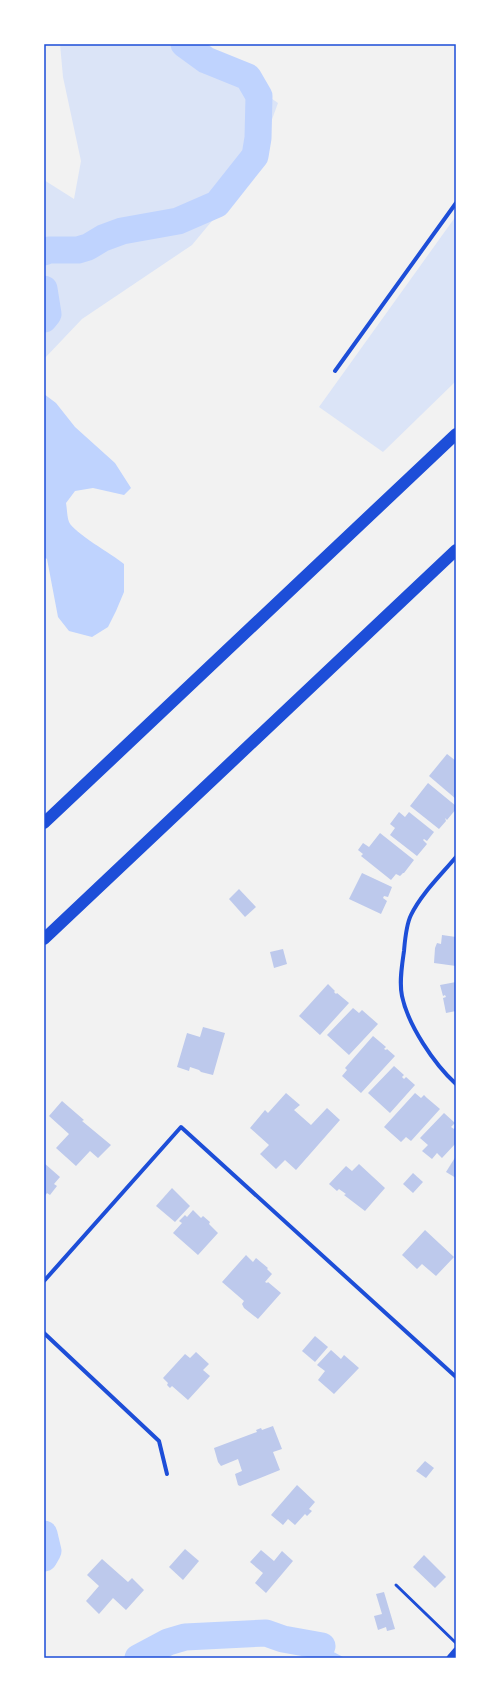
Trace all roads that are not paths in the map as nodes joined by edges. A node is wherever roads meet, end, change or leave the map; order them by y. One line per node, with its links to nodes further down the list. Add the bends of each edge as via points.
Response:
1 (456, 203): 2 (street)
2 (335, 371)
3 (456, 434): 5 (highway)
4 (456, 550): 7 (highway)
5 (45, 822)
6 (456, 857): 8 (street, via 411,915 401,971 402,996 410,1022 426,1047)
7 (44, 939)
8 (456, 1084)
9 (44, 1281): 11 (street, via 181,1127)
10 (44, 1333): 12 (street, via 159,1441)
11 (456, 1377)
12 (167, 1474)
13 (396, 1585): 14 (lane)
14 (456, 1643)
15 (456, 1651): 16 (street)
16 (450, 1658)

